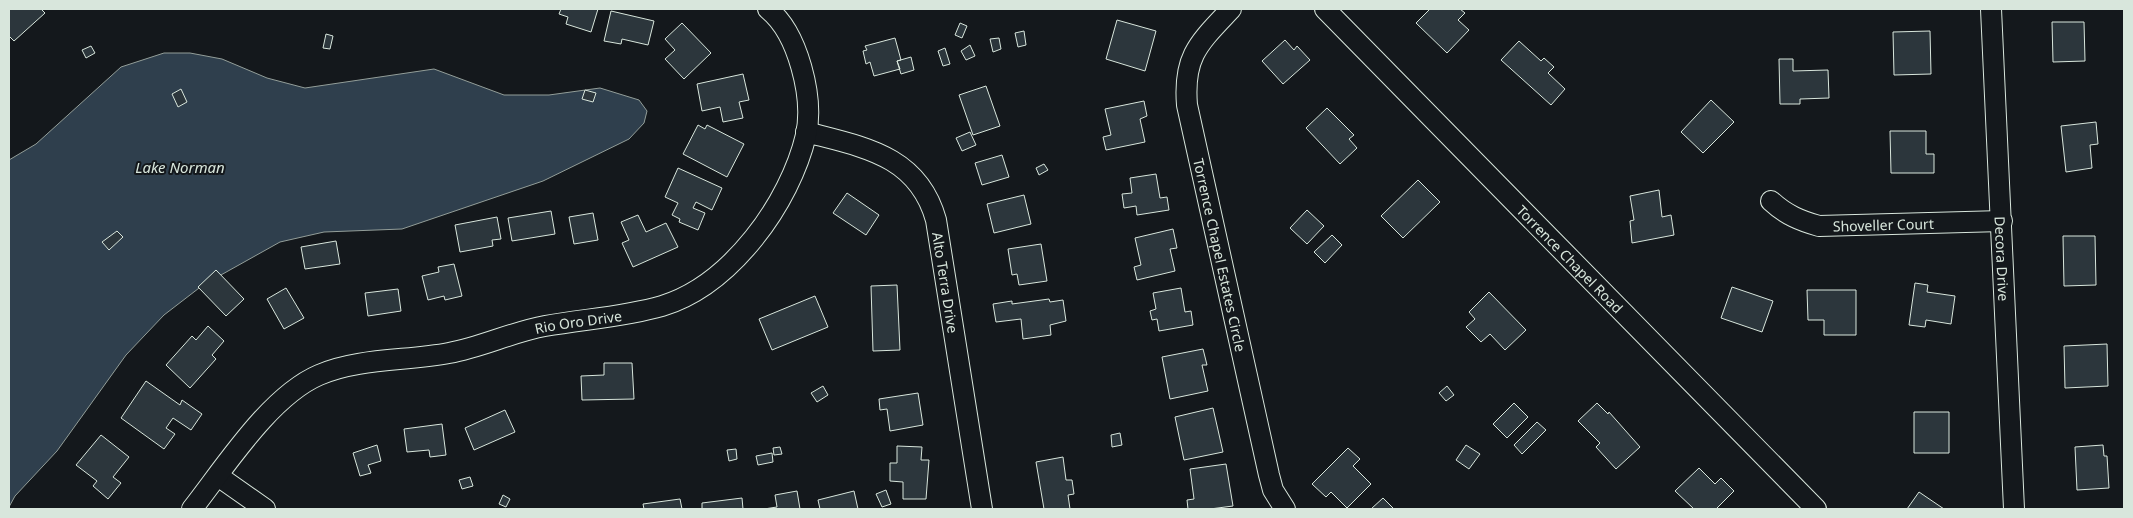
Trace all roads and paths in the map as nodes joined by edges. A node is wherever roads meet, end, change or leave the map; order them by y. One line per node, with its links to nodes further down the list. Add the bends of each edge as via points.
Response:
1 (1231, 9): 12 (street, Torrence Chapel Estates Circle, via 1193,54 1188,66 1187,105 1269,476)
2 (1325, 9): 13 (street, Torrence Chapel Road)
3 (1991, 9): 7 (street, Decora Drive)
4 (778, 11): 5 (street, Rio Oro Drive, via 790,34 803,79 808,121)
5 (806, 132): 8 (street, Rio Oro Drive, via 793,175 763,226 723,270 683,298 661,306 543,326 449,353 349,366 321,374 292,391 272,410); 11 (street, Alto Terra Drive, via 885,155 909,172 927,195 936,220)
6 (1771, 201): 7 (street, Shoveller Court, via 1797,220 1819,226)
7 (2002, 221): 14 (street, Decora Drive)
8 (218, 476): 9 (street, Rio Oro Drive); 10 (street)
9 (192, 509)
10 (265, 509)
11 (982, 509)
12 (1284, 509)
13 (1816, 509)
14 (2014, 509)

